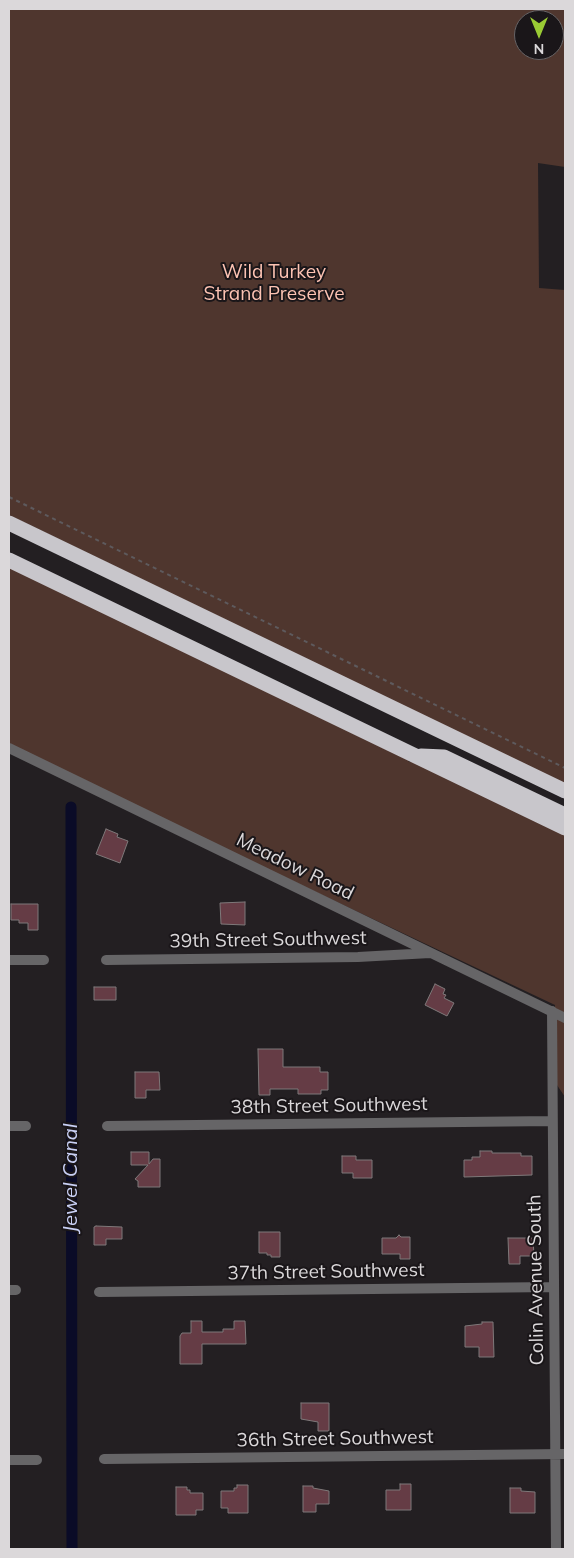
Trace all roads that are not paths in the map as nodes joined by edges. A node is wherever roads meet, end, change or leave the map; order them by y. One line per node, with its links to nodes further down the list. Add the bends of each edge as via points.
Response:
1 (9, 523): 5 (highway)
2 (9, 560): 4 (highway)
3 (9, 748): 8 (street, Meadow Road)
4 (414, 756): 6 (highway, via 444,757); 7 (highway)
5 (565, 791)
6 (565, 815)
7 (565, 828)
8 (431, 953): 11 (street, 39th Street Southwest); 12 (street, Meadow Road)
9 (9, 960): 10 (street)
10 (44, 960)
11 (106, 960)
12 (552, 1011): 13 (street, Meadow Road); 14 (street, Colin Avenue South)
13 (565, 1018)
14 (552, 1121): 17 (street, 38th Street Southwest); 18 (street, Colin Avenue South)
15 (9, 1126): 16 (street)
16 (26, 1126)
17 (107, 1126)
18 (554, 1287): 19 (street, 37th Street Southwest); 20 (street, Colin Avenue South)
19 (99, 1292)
20 (560, 1454): 21 (street, 36th Street Southwest); 24 (street, Colin Avenue South)
21 (104, 1459)
22 (9, 1460): 23 (street)
23 (38, 1460)
24 (556, 1549)

